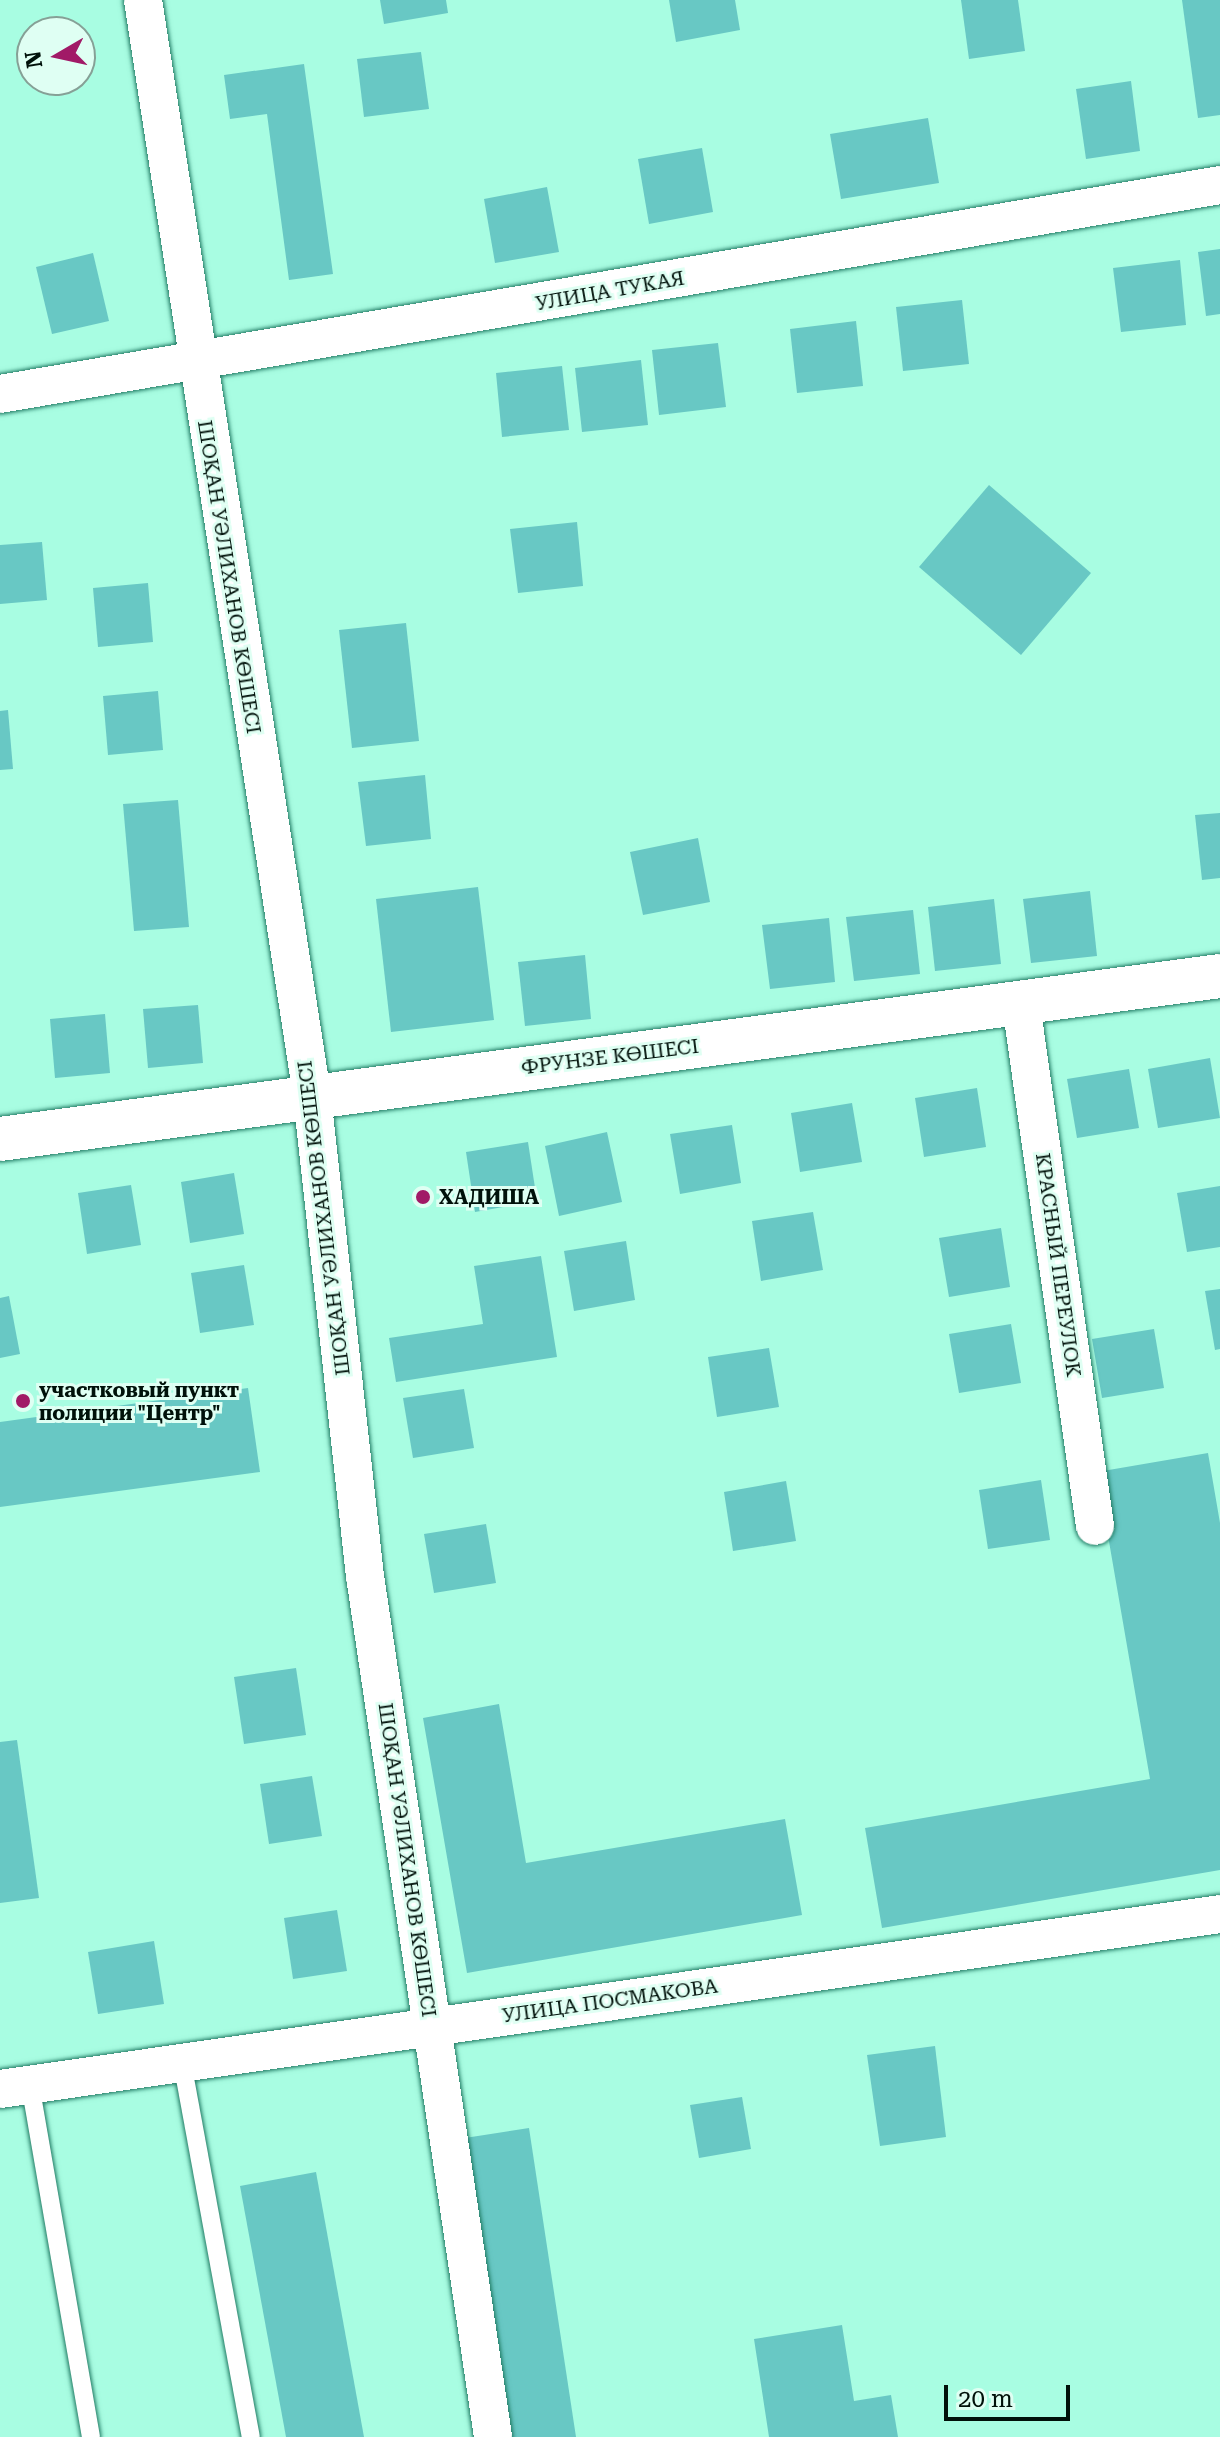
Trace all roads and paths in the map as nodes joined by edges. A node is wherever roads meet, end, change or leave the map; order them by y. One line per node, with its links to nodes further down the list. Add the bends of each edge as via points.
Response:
1 (143, 0): 3 (street, ШОҚАН УӘЛИХАНОВ КӨШЕСІ)
2 (1220, 185): 3 (street, УЛИЦА ТУКАЯ)
3 (195, 363): 4 (street, УЛИЦА ТУКАЯ); 7 (street, ШОҚАН УӘЛИХАНОВ КӨШЕСІ)
4 (0, 394)
5 (1220, 976): 6 (main road, ФРУНЗЕ КӨШЕСІ)
6 (1021, 1004): 7 (main road, ФРУНЗЕ КӨШЕСІ); 9 (street, КРАСНЫЙ ПЕРЕУЛОК)
7 (312, 1096): 8 (main road, ФРУНЗЕ КӨШЕСІ); 11 (street, ШОҚАН УӘЛИХАНОВ КӨШЕСІ, via 365,1576)
8 (0, 1139)
9 (1095, 1526)
10 (1220, 1914): 11 (street, УЛИЦА ПОСМАКОВА)
11 (431, 2026): 12 (street, УЛИЦА ПОСМАКОВА); 16 (street, ШОҚАН УӘЛИХАНОВ КӨШЕСІ)
12 (182, 2062): 13 (street, УЛИЦА ПОСМАКОВА); 15 (lane)
13 (15, 2086): 14 (lane)
14 (91, 2437)
15 (251, 2437)
16 (493, 2437)

